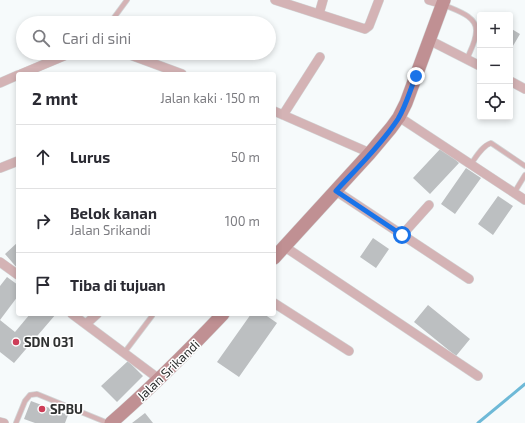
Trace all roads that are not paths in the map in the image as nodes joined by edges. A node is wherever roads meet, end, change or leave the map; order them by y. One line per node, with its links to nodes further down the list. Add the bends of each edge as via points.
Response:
1 (126, 0): 8 (lane)
2 (275, 0): 7 (street)
3 (324, 0): 7 (street)
4 (379, 0): 7 (street, via 369,26 365,29)
5 (429, 0): 6 (street)
6 (443, 2): 9 (main road); 11 (lane, via 471,19 476,27 476,35)
7 (319, 14)
8 (115, 16)
9 (429, 40): 11 (street); 23 (main road)
10 (320, 57): 22 (street)
11 (467, 59): 14 (street)
12 (54, 60): 15 (street)
13 (144, 60): 16 (street)
14 (477, 64)
15 (26, 72)
16 (177, 72)
17 (16, 76): 18 (street)
18 (0, 83)
19 (513, 83): 20 (street)
20 (525, 89)
21 (276, 112): 22 (street)
22 (283, 115): 24 (street)
23 (399, 117): 24 (main road); 26 (street)
24 (370, 153): 30 (main road)
25 (16, 162): 28 (street)
26 (471, 164): 27 (lane, via 485,146 491,143); 31 (street)
27 (525, 166)
28 (0, 168)
29 (525, 175): 31 (lane)
30 (336, 191): 34 (street); 35 (main road)
31 (514, 193): 32 (street)
32 (525, 200)
33 (428, 205): 34 (street)
34 (402, 235): 39 (street)
35 (285, 247): 36 (main road); 48 (street)
36 (276, 256)
37 (0, 262): 38 (street)
38 (16, 274)
39 (469, 279)
40 (276, 304): 46 (street)
41 (75, 316): 45 (street)
42 (95, 316): 45 (street)
43 (152, 316): 47 (lane)
44 (221, 316): 49 (main road, Jalan Srikandi)
45 (86, 324): 47 (street)
46 (349, 352)
47 (124, 353): 49 (street)
48 (478, 376)
49 (159, 379): 54 (main road, Jalan Srikandi)
50 (0, 422): 51 (street)
51 (4, 423)
52 (16, 423): 53 (lane, via 25,401 30,395 38,394)
53 (108, 423)
54 (111, 423)

